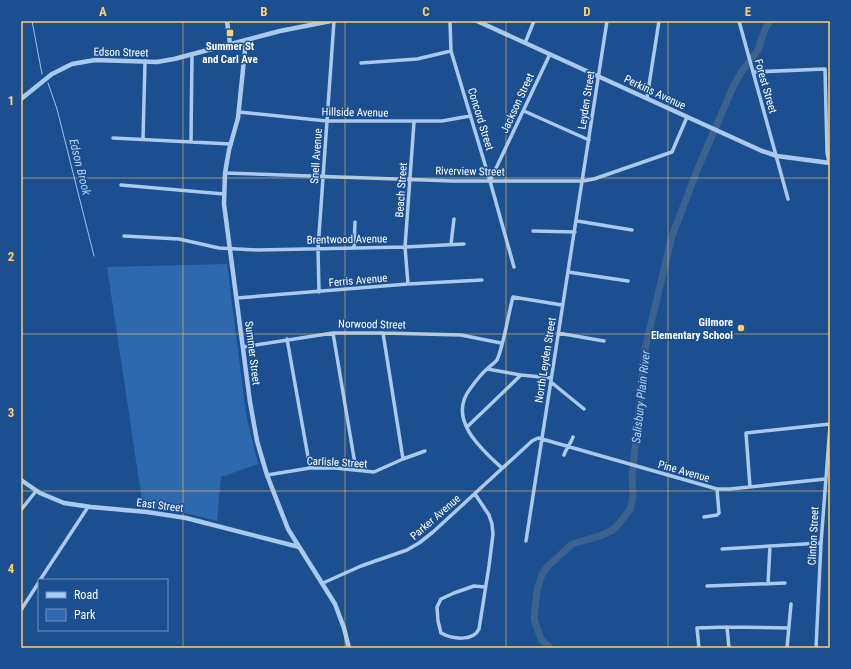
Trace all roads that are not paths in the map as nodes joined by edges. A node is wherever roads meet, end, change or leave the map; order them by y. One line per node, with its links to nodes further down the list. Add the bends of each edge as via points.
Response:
1 (227, 21): 13 (street)
2 (302, 21): 10 (street)
3 (333, 21): 10 (street); 27 (street, Snell Avenue)
4 (450, 21): 14 (street, Concord Street)
5 (477, 21): 12 (street, Perkins Avenue)
6 (534, 21): 12 (street)
7 (607, 21): 20 (street, Leyden Street)
8 (659, 21): 21 (street)
9 (739, 21): 19 (street, Forest Street)
10 (303, 27): 11 (street)
11 (246, 40): 13 (street); 24 (street, Summer Street)
12 (525, 43): 16 (street, Perkins Avenue)
13 (230, 44): 15 (street, Edson Street)
14 (452, 51): 18 (street, via 416,59); 25 (street, Concord Street)
15 (192, 54): 17 (street, Edson Street, via 157,62); 32 (street)
16 (550, 54): 20 (street, Perkins Avenue); 23 (street, Jackson Street)
17 (145, 61): 22 (street, Edson Street, via 95,60 72,64 52,74); 30 (street)
18 (360, 63)
19 (753, 72): 34 (street, Forest Street); 35 (street, via 825,69 827,152)
20 (598, 76): 21 (street, Perkins Avenue); 31 (street, Leyden Street)
21 (647, 98): 26 (street, Perkins Avenue)
22 (21, 99)
23 (524, 111): 31 (street); 39 (street, Jackson Street)
24 (239, 112): 27 (street, Hillside Avenue); 33 (street, Summer Street)
25 (470, 116): 28 (street, Hillside Avenue, via 442,122); 39 (street, Concord Street)
26 (687, 117): 34 (street, Perkins Avenue); 40 (street, Riverview Street, via 672,152)
27 (327, 121): 28 (street, Hillside Avenue); 37 (street, Snell Avenue)
28 (414, 122): 38 (street, Beach Street)
29 (113, 138): 30 (street)
30 (144, 139): 32 (street)
31 (589, 140): 40 (street, Leyden Street)
32 (191, 141): 33 (street)
33 (231, 144): 36 (street, Summer Street)
34 (777, 156): 35 (street, Perkins Avenue); 43 (street, Forest Street)
35 (830, 163)
36 (225, 173): 37 (street, Riverview Street); 42 (street, Summer Street)
37 (324, 176): 38 (street, Riverview Street); 56 (street, Snell Avenue)
38 (411, 179): 39 (street, Riverview Street); 53 (street, Beach Street)
39 (490, 181): 40 (street, Riverview Street); 57 (street, Concord Street)
40 (583, 181): 45 (street, North Leyden Street)
41 (121, 186): 42 (street)
42 (224, 194): 55 (street, Summer Street)
43 (788, 200)
44 (454, 219): 51 (street)
45 (577, 221): 47 (street); 49 (street, North Leyden Street)
46 (355, 222): 54 (street)
47 (632, 230)
48 (533, 231): 49 (street)
49 (575, 232): 58 (street, North Leyden Street)
50 (124, 236): 55 (street, Brentwood Avenue, via 179,239)
51 (451, 244): 52 (street, Brentwood Avenue); 53 (street, Brentwood Avenue)
52 (464, 244)
53 (406, 247): 54 (street, Brentwood Avenue); 61 (street, Beach Street)
54 (354, 248): 56 (street, Brentwood Avenue)
55 (230, 249): 56 (street, Brentwood Avenue); 63 (street, Summer Street)
56 (318, 249): 62 (street, Snell Avenue)
57 (514, 267)
58 (568, 272): 60 (street); 64 (street, North Leyden Street)
59 (482, 280): 61 (street, Ferris Avenue)
60 (628, 281)
61 (408, 284): 62 (street, Ferris Avenue)
62 (319, 292): 63 (street, Ferris Avenue)
63 (237, 298): 71 (street, Summer Street)
64 (562, 305): 67 (street, North Leyden Street); 70 (street, via 513,297)
65 (333, 333): 66 (street, Norwood Street); 68 (street, Norwood Street); 86 (street)
66 (383, 333): 70 (street, Norwood Street, via 461,335); 83 (street)
67 (558, 333): 69 (street); 74 (street, North Leyden Street)
68 (287, 339): 71 (street, Norwood Street); 84 (street)
69 (604, 341)
70 (501, 343): 72 (street, via 496,361)
71 (243, 347): 87 (street, Summer Street, via 254,426)
72 (487, 369): 73 (street); 77 (street, via 463,401 462,414)
73 (521, 375): 74 (street); 77 (street)
74 (551, 380): 75 (street); 79 (street, North Leyden Street)
75 (584, 409)
76 (830, 425): 88 (street, Clinton Street); 90 (street, via 746,433)
77 (467, 427): 85 (street, via 484,450)
78 (573, 437): 80 (street)
79 (542, 439): 80 (street, Pine Avenue); 85 (street, Parker Avenue, via 532,441); 99 (street, North Leyden Street)
80 (568, 446): 82 (street); 93 (street, Pine Avenue)
81 (426, 450): 83 (street, Carlisle Street)
82 (564, 456)
83 (403, 459): 86 (street, Carlisle Street, via 374,472)
84 (310, 468): 86 (street, Carlisle Street); 87 (street, Carlisle Street)
85 (502, 468): 95 (street, Parker Avenue)
86 (356, 470)
87 (267, 475): 102 (street, Summer Street, via 286,525)
88 (825, 479): 90 (street, Pine Avenue); 91 (street, Clinton Street)
89 (21, 480): 94 (street, East Street)
90 (750, 487): 93 (street, Pine Avenue)
91 (825, 488): 92 (street); 100 (street, Clinton Street)
92 (830, 488)
93 (717, 489): 98 (street, via 719,513)
94 (36, 491): 96 (street, East Street, via 54,500); 97 (street)
95 (474, 494): 105 (street, Parker Avenue, via 416,546); 109 (street, via 489,515 493,529)
96 (88, 507): 102 (street, East Street, via 186,518); 104 (street)
97 (21, 510)
98 (704, 517)
99 (526, 541)
100 (821, 543): 101 (street); 119 (street, Clinton Street)
101 (770, 546): 103 (street); 108 (street)
102 (299, 547): 105 (street, Summer Street)
103 (722, 549)
104 (41, 579)
105 (323, 583): 115 (street, Summer Street, via 340,615)
106 (785, 583): 108 (street)
107 (38, 584): 112 (street)
108 (768, 584): 110 (street)
109 (485, 586): 109 (street, via 479,627 474,635 468,638 443,634 439,628 437,608 441,599 474,586)
110 (707, 586)
111 (791, 604): 114 (street)
112 (21, 610)
113 (727, 627): 114 (street); 116 (street, via 697,628); 117 (street)
114 (789, 628): 118 (street)
115 (350, 648)
116 (699, 648)
117 (729, 648)
118 (787, 648)
119 (816, 648)

